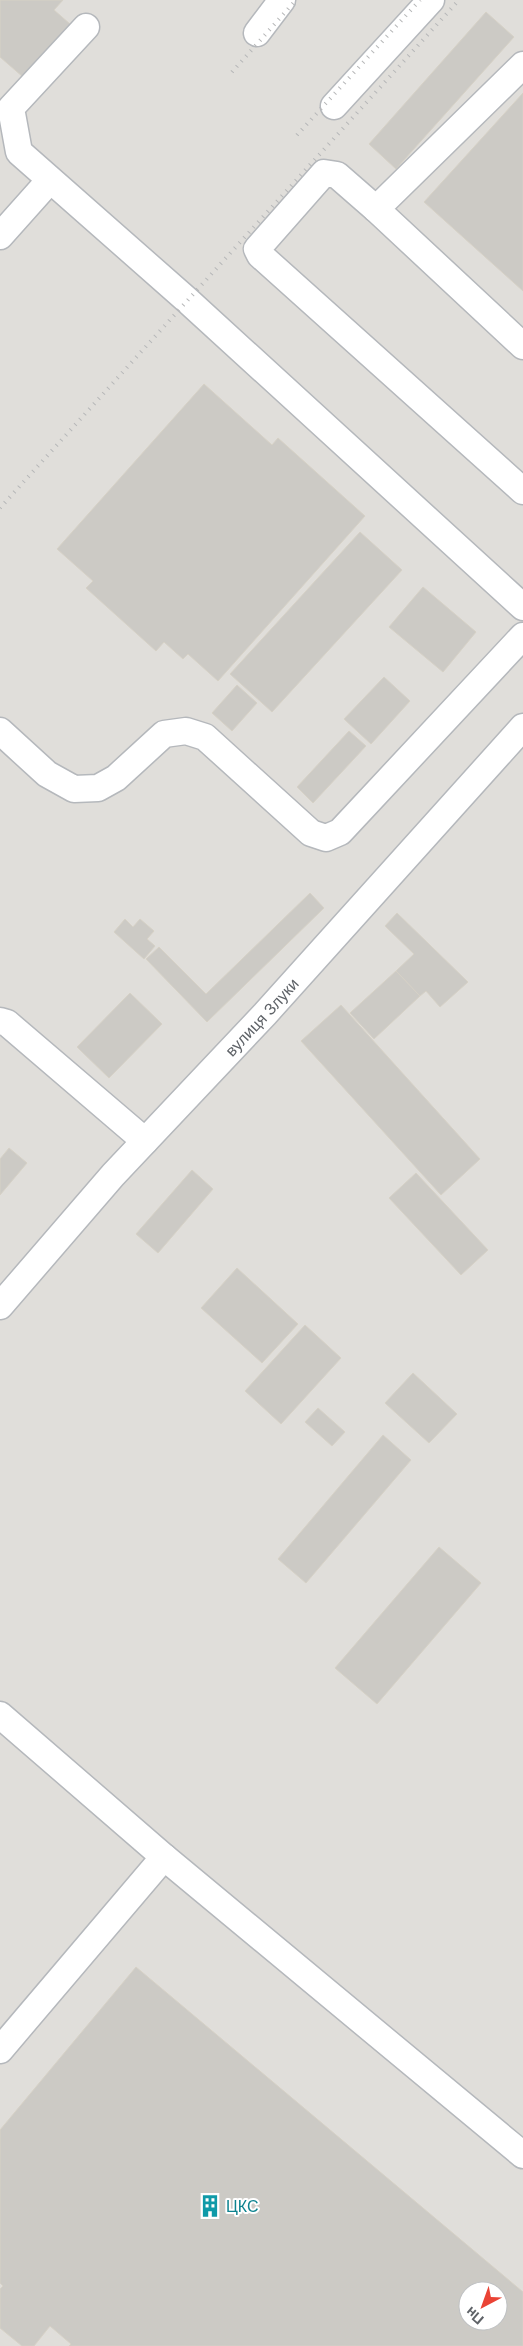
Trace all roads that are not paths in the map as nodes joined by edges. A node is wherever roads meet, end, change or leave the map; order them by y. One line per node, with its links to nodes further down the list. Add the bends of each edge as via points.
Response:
1 (282, 0): 4 (street)
2 (431, 0): 6 (street)
3 (86, 27): 7 (street, via 11,108 19,152)
4 (257, 33)
5 (523, 65): 8 (street)
6 (334, 106)
7 (50, 180): 9 (street); 12 (street, via 187,300)
8 (376, 209): 10 (street); 11 (street, via 337,175 324,173 257,249)
9 (0, 236)
10 (523, 346)
11 (523, 491)
12 (523, 607)
13 (523, 636): 15 (street, via 340,832 326,838 311,833 205,737 186,731 164,734 116,778 98,788 74,789 47,774)
14 (523, 727): 17 (street, вулиця Злуки)
15 (0, 731)
16 (0, 1022): 17 (street, via 7,1023)
17 (145, 1141): 18 (street, вулиця Злуки)
18 (0, 1306)
19 (0, 1715): 20 (street)
20 (164, 1857): 21 (street); 22 (street)
21 (0, 2050)
22 (523, 2155)

